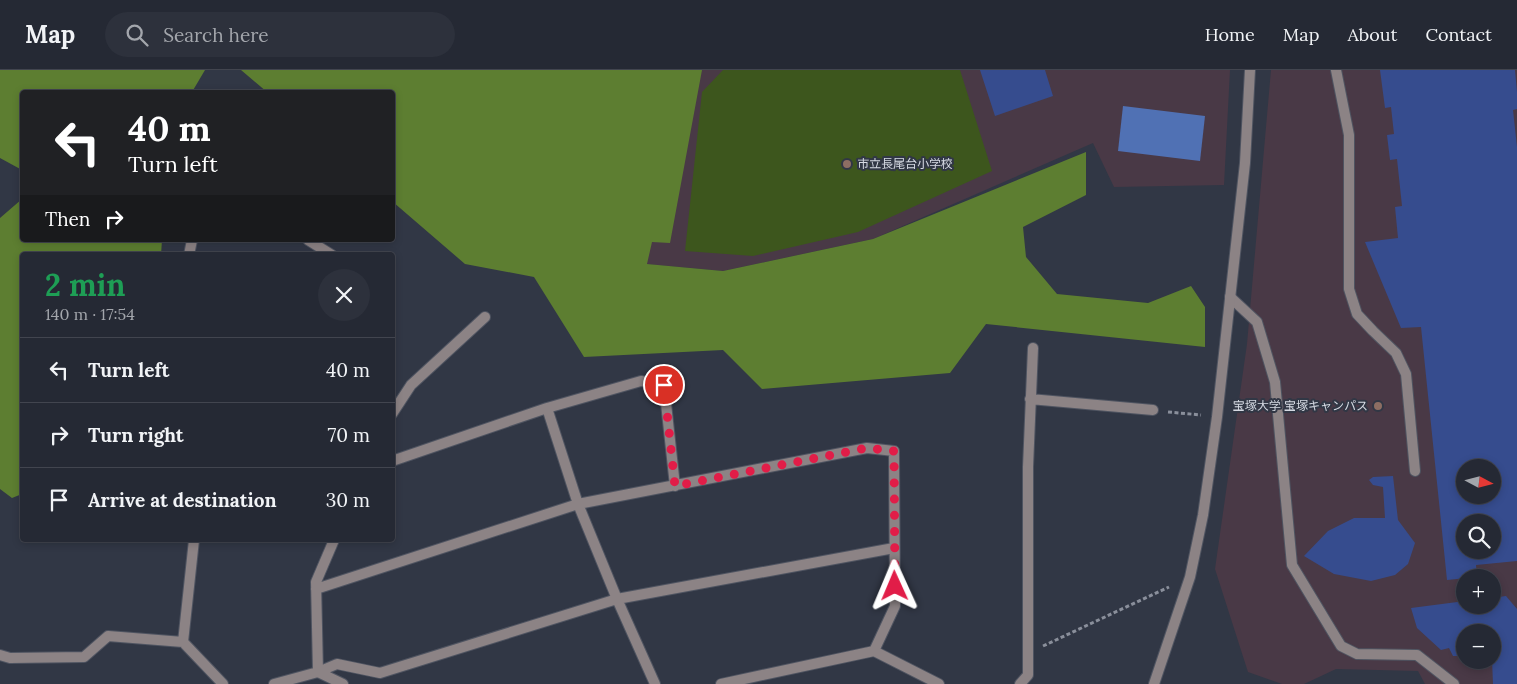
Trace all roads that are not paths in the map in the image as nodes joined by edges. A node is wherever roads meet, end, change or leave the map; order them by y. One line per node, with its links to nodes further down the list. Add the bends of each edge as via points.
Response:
1 (1250, 70): 5 (street, via 1245,163)
2 (1336, 70): 13 (street, via 1349,135 1349,289 1357,314 1396,353 1406,374)
3 (311, 242): 4 (street)
4 (327, 252)
5 (1230, 297): 32 (street, via 1204,515 1190,577); 33 (street, via 1257,322 1275,382 1292,565 1341,646 1357,654 1417,656)
6 (485, 317): 10 (street, via 411,385)
7 (1032, 348): 8 (street)
8 (1030, 399): 11 (street); 31 (street, via 1029,652 1028,676)
9 (547, 408): 12 (street); 14 (street, via 641,381 664,385); 15 (street)
10 (395, 409)
11 (1153, 410)
12 (395, 460)
13 (1415, 471)
14 (675, 486): 15 (street); 18 (street, via 867,448 894,451)
15 (578, 504): 19 (street); 20 (street)
16 (194, 542): 21 (street)
17 (333, 542): 19 (street)
18 (894, 548): 20 (street); 22 (street, via 895,606)
19 (316, 589): 24 (street)
20 (618, 599): 24 (street, via 380,673 338,664); 28 (street)
21 (183, 642): 23 (street, via 108,636 84,657 10,658); 25 (street)
22 (874, 651): 29 (street); 30 (street)
23 (0, 655)
24 (318, 672): 26 (street); 27 (street)
25 (223, 684)
26 (274, 684)
27 (343, 684)
28 (655, 684)
29 (721, 684)
30 (939, 684)
31 (1020, 684)
32 (1154, 684)
33 (1454, 684)

